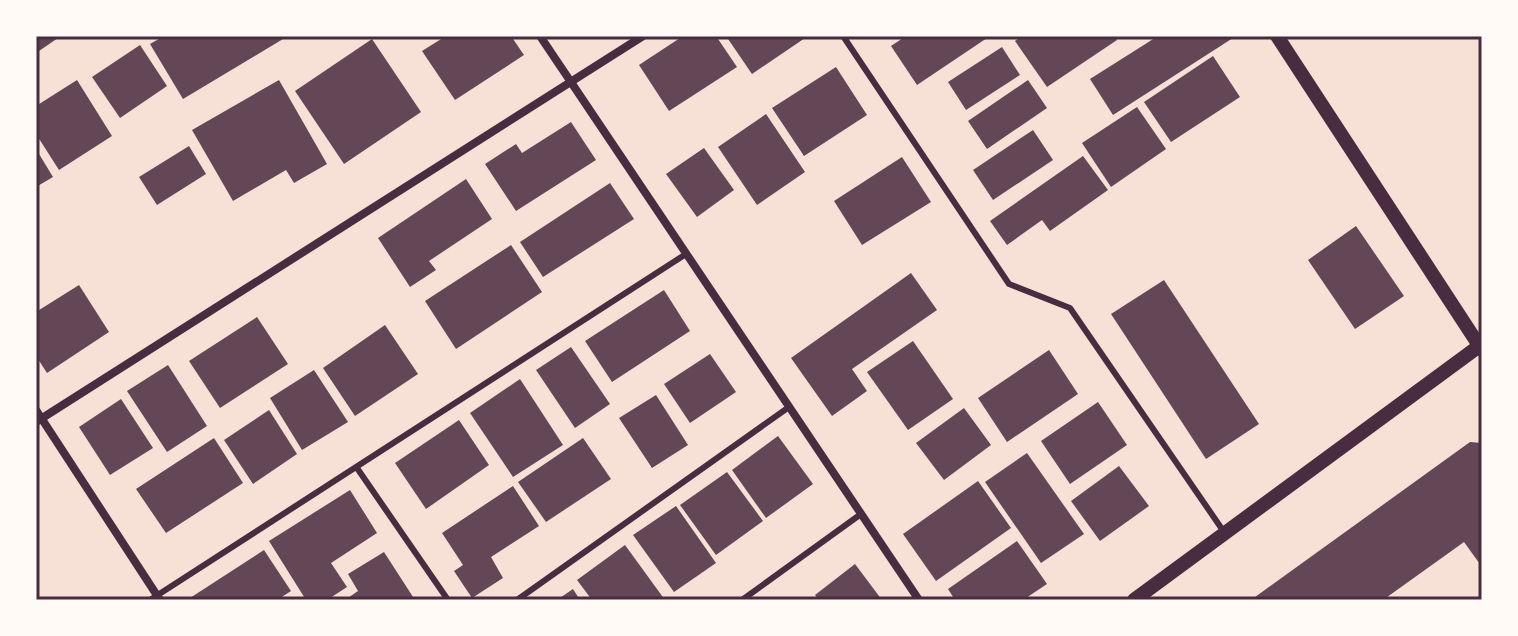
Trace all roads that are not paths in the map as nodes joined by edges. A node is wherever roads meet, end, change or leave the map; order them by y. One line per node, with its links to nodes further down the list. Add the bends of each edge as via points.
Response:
1 (540, 36): 5 (street)
2 (643, 36): 5 (street)
3 (843, 36): 13 (lane, via 1009,284 1070,308)
4 (1277, 36): 7 (street)
5 (570, 83): 6 (street); 10 (street)
6 (686, 254): 8 (street); 11 (lane)
7 (1481, 347): 13 (street)
8 (789, 407): 12 (street); 16 (lane)
9 (36, 410): 10 (street)
10 (39, 421): 14 (street)
11 (357, 468): 14 (lane); 15 (lane)
12 (861, 514): 17 (lane); 18 (street)
13 (1225, 534): 19 (street)
14 (156, 599)
15 (448, 600)
16 (517, 600)
17 (742, 600)
18 (919, 600)
19 (1134, 600)

